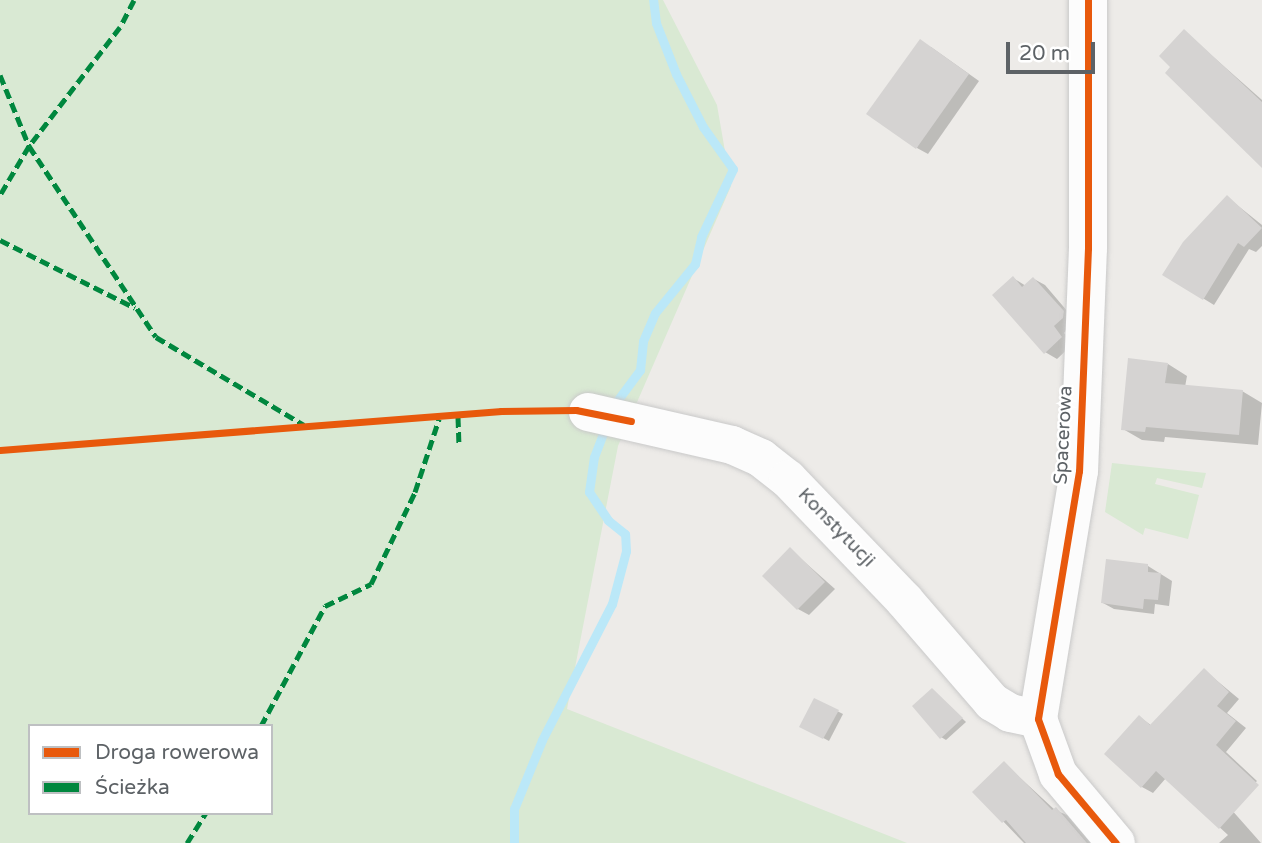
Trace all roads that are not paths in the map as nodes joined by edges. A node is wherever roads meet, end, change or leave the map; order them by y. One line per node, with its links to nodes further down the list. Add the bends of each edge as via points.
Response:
1 (1088, 0): 3 (street, Spacerowa, via 1088,248 1079,471)
2 (588, 412): 3 (street, Konstytucji, via 732,445 761,458 788,478 905,600 992,702)
3 (1038, 719): 4 (street, Spacerowa, via 1058,774)
4 (1116, 843)

